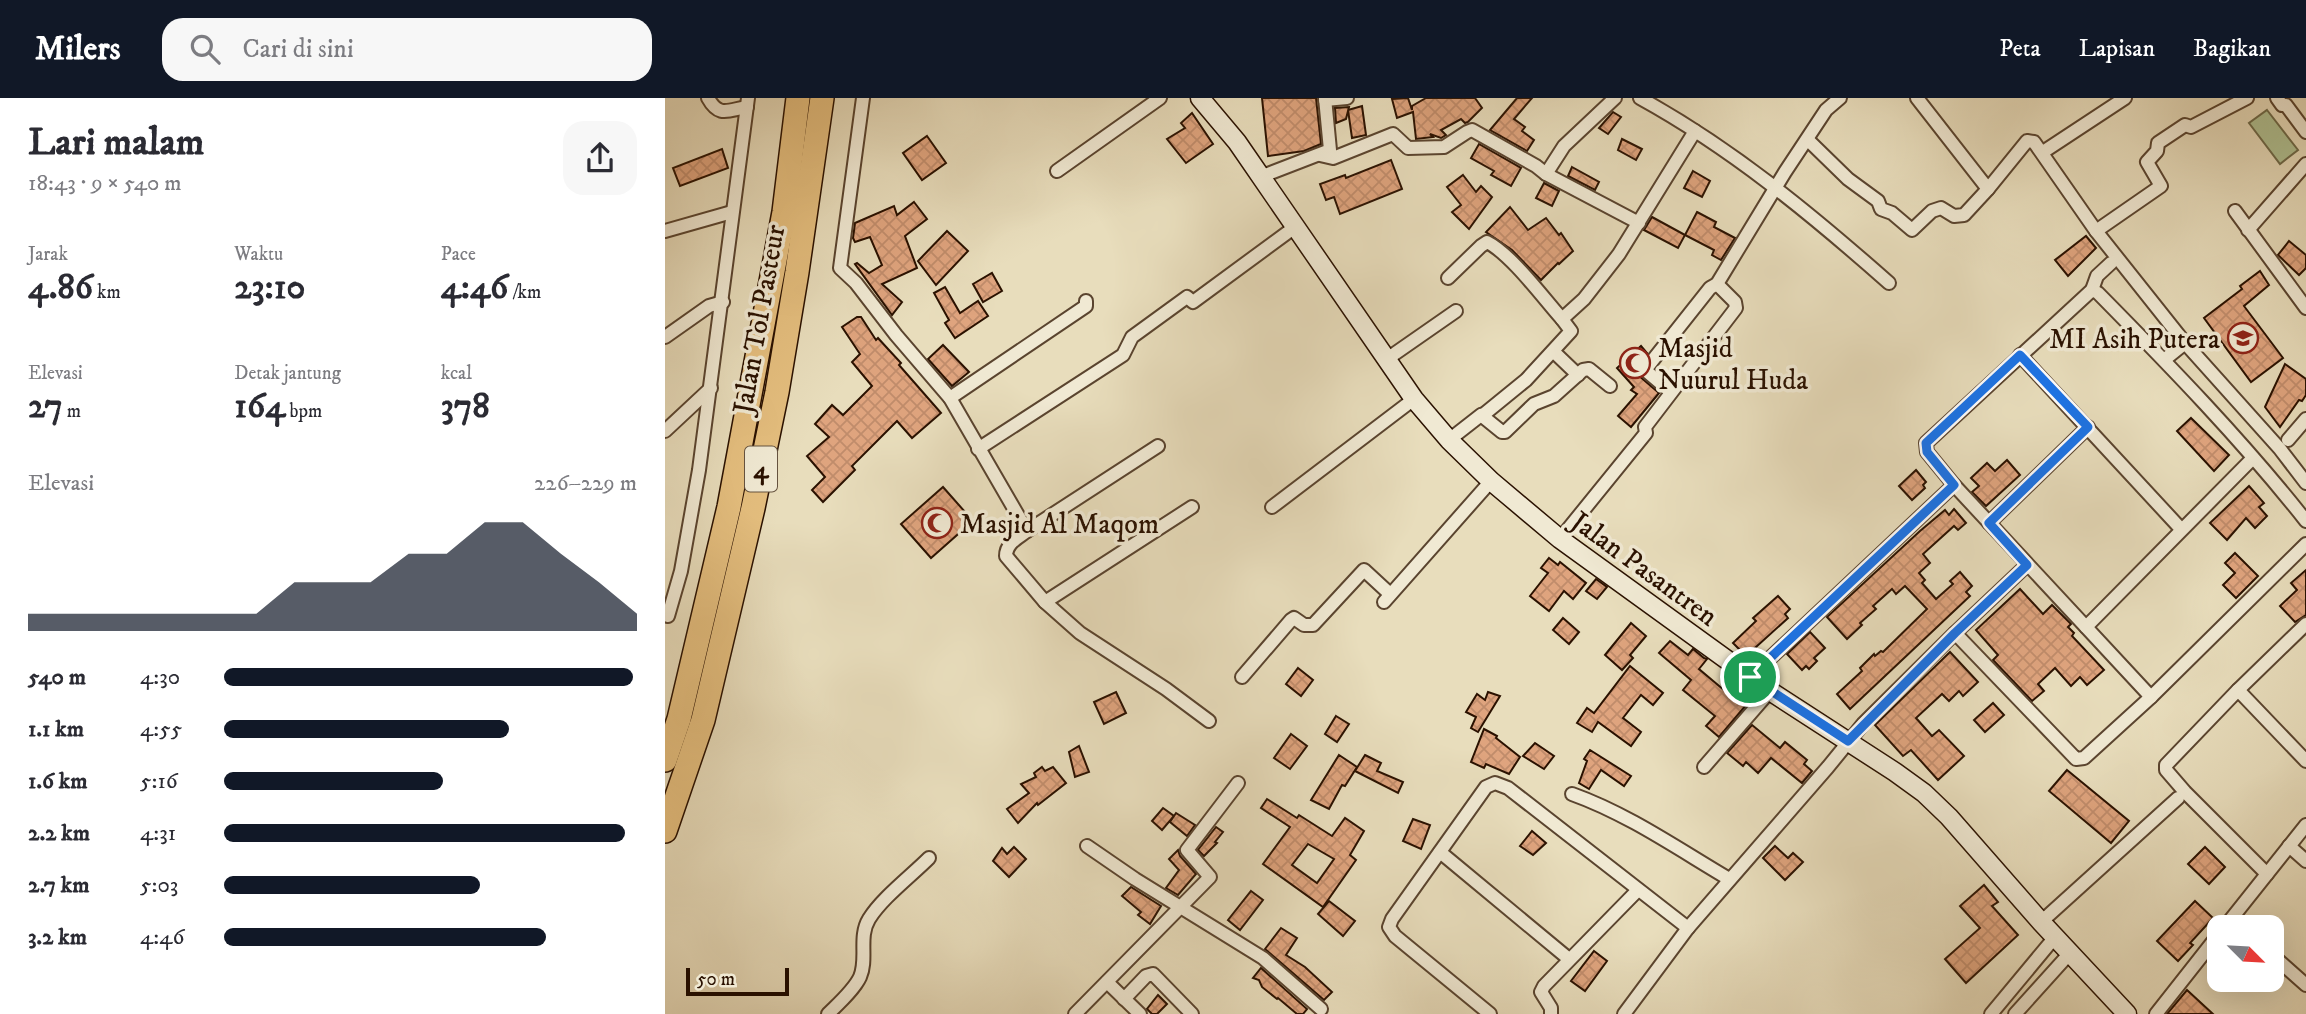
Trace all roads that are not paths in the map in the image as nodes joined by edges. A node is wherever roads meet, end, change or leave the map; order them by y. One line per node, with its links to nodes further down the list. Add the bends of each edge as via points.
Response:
1 (708, 98): 17 (street, via 721,112)
2 (798, 98): 93 (highway, Jalan Tol Pasteur / 4, via 784,212 734,481 679,719)
3 (822, 98): 100 (highway, Jalan Tol Pasteur / 4, via 777,392 753,508 703,720)
4 (863, 98): 58 (street, via 840,268)
5 (1160, 98): 25 (street)
6 (1199, 98): 27 (main road, Jalan Pasantren)
7 (1347, 98): 15 (street)
8 (1615, 98): 26 (street, via 1564,146)
9 (1640, 98): 19 (street)
10 (1840, 98): 21 (street, via 1826,110)
11 (1917, 98): 29 (street)
12 (2125, 98): 22 (street)
13 (2216, 98): 18 (street)
14 (2247, 98): 18 (street)
15 (1325, 99): 23 (street, via 1331,148)
16 (2287, 100): 20 (street)
17 (748, 103): 31 (street)
18 (2221, 111): 35 (street, via 2190,127 2185,125 2158,143 2147,162 2161,186)
19 (1695, 131): 28 (street); 32 (street)
20 (2306, 132)
21 (1808, 140): 28 (street); 29 (street, via 1878,201 1881,209 1912,230 1941,208 1954,216 1963,215)
22 (2043, 152): 29 (street, via 2035,142 2027,141); 35 (street)
23 (1320, 155): 26 (street, via 1333,158 1393,134 1408,148 1444,148 1472,130); 27 (street)
24 (2306, 164): 34 (street)
25 (1057, 171)
26 (1546, 174): 32 (street)
27 (1260, 177): 33 (main road, Jalan Pasantren)
28 (1775, 187): 39 (street); 40 (street)
29 (1988, 189)
30 (2235, 211): 34 (street)
31 (732, 212): 36 (street); 44 (street)
32 (1639, 223): 47 (street, via 1584,299)
33 (1295, 227): 52 (main road, Jalan Pasantren); 67 (street, via 1193,302 1187,297 1132,337 1123,355)
34 (2248, 230): 42 (street)
35 (2096, 231): 49 (street)
36 (665, 232)
37 (2111, 263): 41 (street, via 2097,276)
38 (1448, 278): 47 (street, via 1490,243)
39 (1889, 283)
40 (1717, 284): 57 (street, via 1736,308); 57 (street, via 1645,370)
41 (2092, 290): 51 (street); 53 (street)
42 (2302, 292): 45 (street)
43 (1086, 301): 58 (street, via 1086,306)
44 (723, 302): 48 (street, via 709,306); 56 (street)
45 (2306, 309)
46 (1456, 311): 52 (street)
47 (1562, 319): 50 (street, via 1571,331)
48 (665, 337)
49 (2185, 343): 53 (street); 70 (street)
50 (1554, 352): 54 (street); 60 (street)
51 (2020, 355): 62 (street); 71 (street, via 1926,443 1927,452)
52 (1387, 359): 59 (main road, Jalan Pasantren)
53 (2164, 360): 68 (street)
54 (1578, 375): 55 (street, via 1588,369); 60 (street, via 1554,396 1534,404 1504,432)
55 (1610, 386)
56 (711, 388): 63 (street); 82 (street, via 681,571)
57 (1671, 391): 78 (street, via 1645,427 1646,433)
58 (950, 398): 67 (street)
59 (1415, 398): 64 (main road, Jalan Pasantren); 73 (street)
60 (1483, 415): 64 (street)
61 (2306, 419): 65 (street)
62 (2088, 427): 75 (street); 76 (street)
63 (665, 431)
64 (1449, 439): 69 (main road, Jalan Pasantren)
65 (2288, 440)
66 (1158, 446): 77 (street)
67 (978, 449): 77 (street)
68 (2253, 457): 74 (street); 76 (street)
69 (1491, 481): 78 (main road, Jalan Pasantren); 86 (street, via 1387,598 1364,570 1313,625 1294,618)
70 (2306, 483)
71 (1954, 485): 75 (street); 87 (street)
72 (1192, 507): 81 (street)
73 (1272, 507)
74 (2306, 521)
75 (1989, 523): 80 (street)
76 (2181, 529): 84 (street)
77 (1027, 531): 81 (street, via 1012,542 1006,556)
78 (1560, 539): 87 (main road, Jalan Pasantren)
79 (2306, 544): 90 (street)
80 (2027, 565): 84 (street); 85 (street)
81 (1045, 602): 91 (street, via 1080,634)
82 (668, 616)
83 (2305, 626): 88 (street)
84 (2087, 627): 90 (street)
85 (1955, 633): 90 (street, via 2076,759 2084,758); 92 (street)
86 (1242, 677)
87 (1750, 677): 89 (main road, Jalan Pasantren)
88 (2238, 690): 94 (street); 106 (street, via 2169,760 2166,770)
89 (1770, 691): 92 (main road, Jalan Pasantren); 95 (street)
90 (2151, 697)
91 (1209, 721)
92 (1848, 741): 107 (street); 111 (main road, Jalan Pasantren, via 1924,793)
93 (665, 760)
94 (2306, 761)
95 (1704, 767)
96 (1238, 783): 109 (street, via 1187,850 1210,877)
97 (1572, 794): 107 (street, via 1613,812)
98 (2178, 798): 111 (street)
99 (2306, 825): 102 (street)
100 (665, 831)
101 (1087, 846): 109 (street)
102 (2290, 846): 105 (street); 106 (street)
103 (1440, 852): 108 (street, via 1486,787 1495,783); 116 (street); 126 (street, via 1389,927)
104 (929, 858): 122 (street, via 867,921 859,979)
105 (2306, 861)
106 (2267, 874): 110 (street)
107 (1730, 879): 112 (street)
108 (1638, 890): 112 (street); 116 (street)
109 (1182, 907): 118 (street); 121 (street, via 1263,958)
110 (2239, 915)
111 (2041, 922): 113 (main road, Jalan Pasantren)
112 (1688, 928): 128 (street)
113 (2055, 937): 115 (main road, Jalan Pasantren); 129 (street)
114 (2207, 949): 132 (street)
115 (2070, 953): 130 (street); 131 (main road, Jalan Pasantren)
116 (1569, 960): 127 (street, via 1541,992)
117 (2284, 966): 119 (street)
118 (1107, 982): 120 (street); 123 (street)
119 (2306, 985)
120 (1124, 999): 124 (street); 125 (street, via 1153,974)
121 (1321, 1009)
122 (831, 1013)
123 (1075, 1014)
124 (1140, 1014)
125 (1192, 1014)
126 (1490, 1014)
127 (1551, 1014)
128 (1624, 1014)
129 (1991, 1014)
130 (2015, 1014)
131 (2127, 1014)
132 (2156, 1014)

